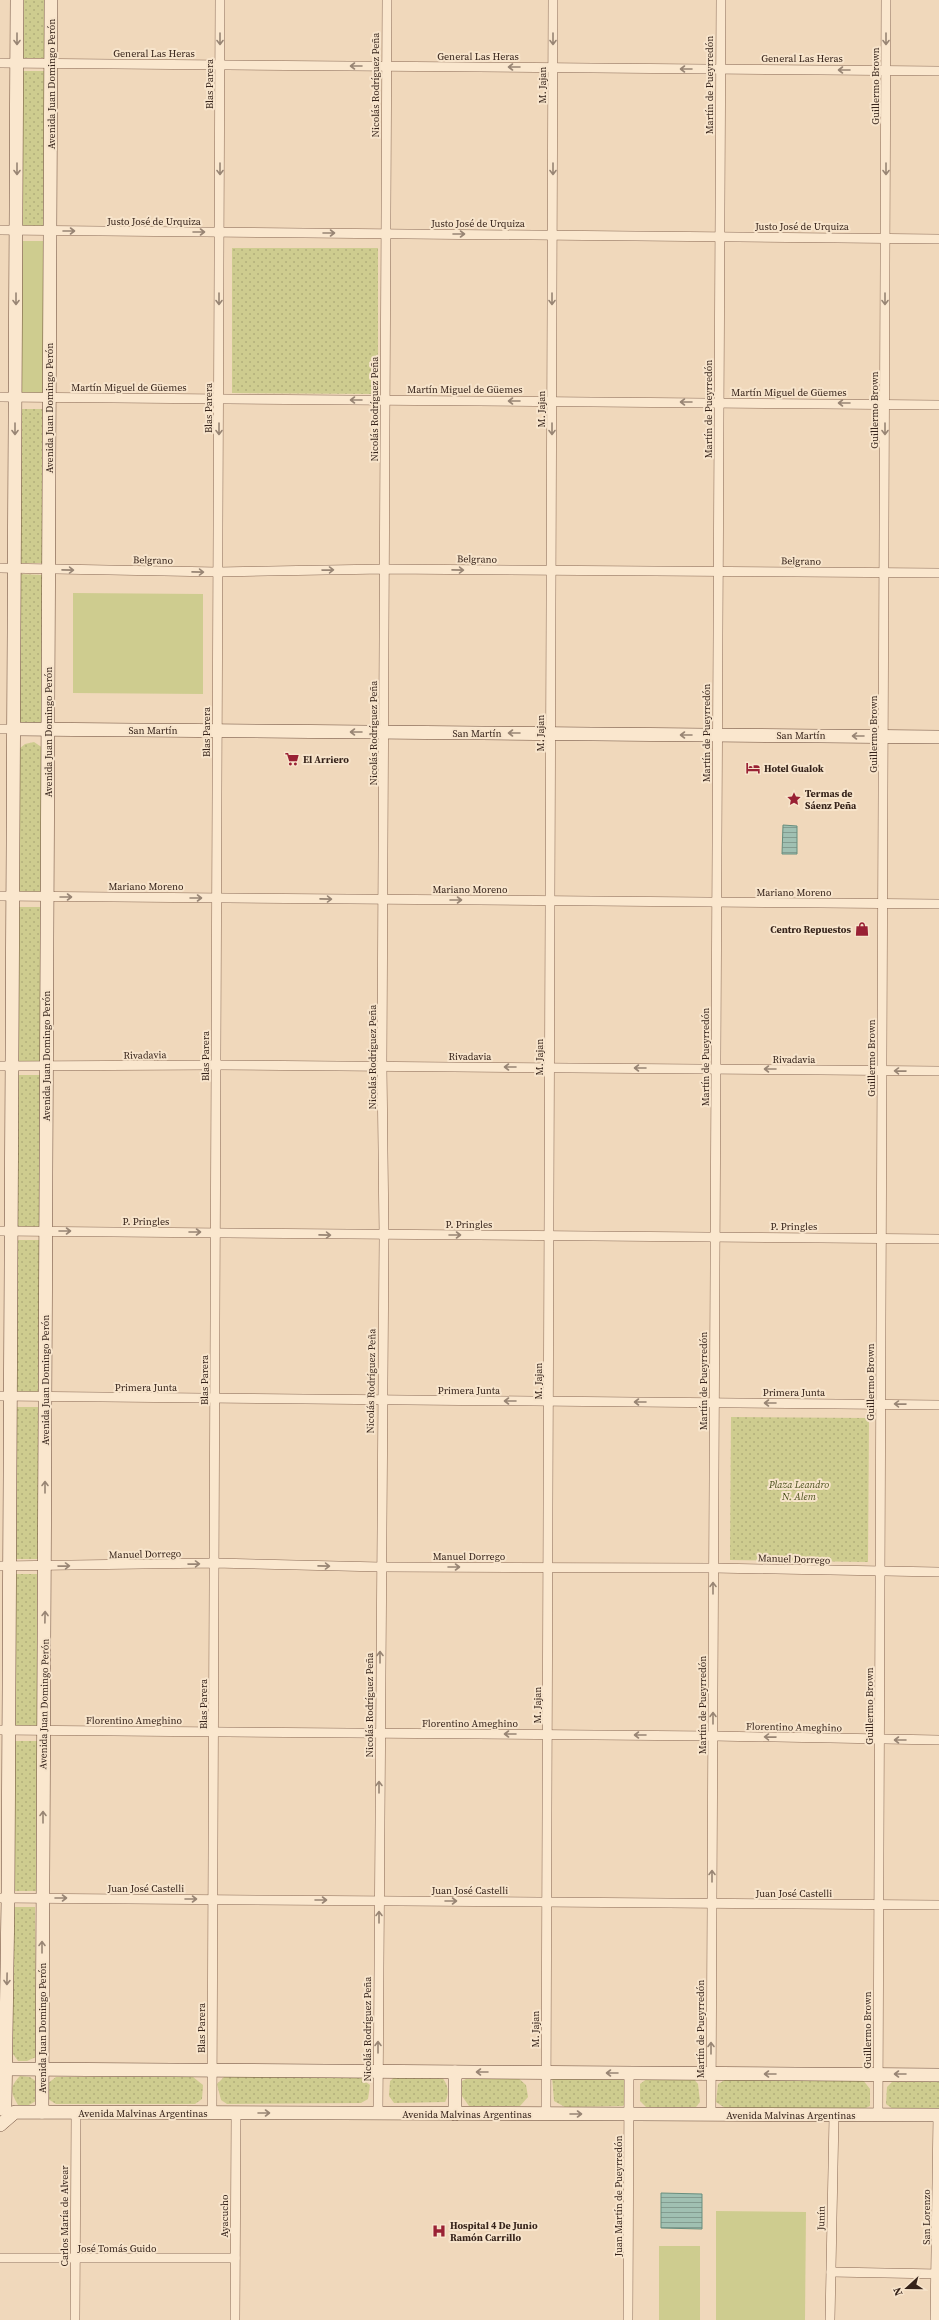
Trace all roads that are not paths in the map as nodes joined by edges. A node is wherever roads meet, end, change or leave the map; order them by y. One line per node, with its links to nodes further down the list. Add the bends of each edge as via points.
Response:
1 (18, 0): 9 (main road, one-way to 9)
2 (51, 0): 10 (main road, Avenida Juan Domingo Perón)
3 (220, 0): 11 (street, Blas Parera, one-way to 11)
4 (387, 0): 12 (street, Nicolás Rodríguez Peña)
5 (553, 0): 13 (street, M. Jajan, one-way to 13)
6 (721, 0): 14 (street, Martín de Pueyrredón)
7 (886, 0): 15 (street, Guillermo Brown, one-way to 15)
8 (0, 63): 9 (street, General Las Heras)
9 (17, 63): 10 (street, General Las Heras); 18 (main road, one-way to 18)
10 (51, 63): 11 (street, General Las Heras); 19 (main road, Avenida Juan Domingo Perón)
11 (220, 65): 12 (street, General Las Heras, one-way to 11); 20 (street, Blas Parera, one-way to 20)
12 (386, 66): 13 (street, General Las Heras, one-way to 12); 21 (street, Nicolás Rodríguez Peña)
13 (553, 67): 14 (street, General Las Heras, one-way to 13); 22 (street, M. Jajan, one-way to 22)
14 (720, 69): 15 (street, General Las Heras, one-way to 14); 23 (street, Martín de Pueyrredón)
15 (886, 70): 16 (street, General Las Heras); 24 (street, Guillermo Brown, one-way to 24)
16 (939, 71)
17 (0, 230): 18 (street, Justo José de Urquiza)
18 (16, 230): 19 (street, Justo José de Urquiza); 27 (main road, one-way to 27)
19 (50, 231): 20 (street, Justo José de Urquiza, one-way to 20); 28 (main road, Avenida Juan Domingo Perón)
20 (219, 232): 21 (street, Justo José de Urquiza, one-way to 21); 29 (street, Blas Parera, one-way to 29)
21 (385, 234): 22 (street, Justo José de Urquiza, one-way to 22); 30 (street, Nicolás Rodríguez Peña)
22 (552, 235): 23 (street, Justo José de Urquiza); 31 (street, M. Jajan, one-way to 31)
23 (720, 236): 24 (street, Justo José de Urquiza); 32 (street, Martín de Pueyrredón)
24 (886, 238): 25 (street, Justo José de Urquiza); 33 (street, Guillermo Brown, one-way to 33)
25 (939, 239)
26 (0, 397): 27 (street, Martín Miguel de Güemes)
27 (16, 397): 28 (street, Martín Miguel de Güemes); 36 (main road, one-way to 36)
28 (49, 397): 29 (street, Martín Miguel de Güemes); 38 (main road, Avenida Juan Domingo Perón)
29 (219, 398): 30 (street, Martín Miguel de Güemes, one-way to 29); 41 (street, Blas Parera, one-way to 41)
30 (385, 400): 31 (street, Martín Miguel de Güemes, one-way to 30); 37 (street, Nicolás Rodríguez Peña)
31 (552, 401): 32 (street, Martín Miguel de Güemes, one-way to 31); 39 (street, M. Jajan, one-way to 39)
32 (719, 402): 33 (street, Martín Miguel de Güemes, one-way to 32); 40 (street, Martín de Pueyrredón)
33 (885, 404): 34 (street, Martín Miguel de Güemes); 42 (street, Guillermo Brown, one-way to 42)
34 (939, 405)
35 (0, 568): 36 (street, Belgrano)
36 (15, 568): 38 (street, Belgrano); 45 (main road)
37 (384, 569): 39 (street, Belgrano, one-way to 39); 41 (street, Belgrano, one-way to 37); 48 (street, Nicolás Rodríguez Peña)
38 (50, 570): 41 (street, Belgrano, one-way to 41); 46 (main road, Avenida Juan Domingo Perón)
39 (551, 571): 40 (street, Belgrano); 49 (street, M. Jajan)
40 (718, 571): 42 (street, Belgrano); 50 (street, Martín de Pueyrredón)
41 (218, 572): 47 (street, Blas Parera)
42 (884, 573): 43 (street, Belgrano); 51 (street, Guillermo Brown)
43 (939, 573)
44 (0, 729): 45 (street)
45 (14, 729): 46 (main road, San Martín); 54 (main road)
46 (48, 729): 47 (main road, San Martín); 55 (main road, Avenida Juan Domingo Perón)
47 (217, 731): 48 (main road, San Martín, one-way to 47); 56 (street, Blas Parera)
48 (384, 732): 49 (main road, San Martín, one-way to 48); 57 (street, Nicolás Rodríguez Peña)
49 (551, 733): 50 (main road, San Martín, one-way to 49); 58 (street, M. Jajan)
50 (717, 735): 51 (main road, San Martín, one-way to 50); 59 (street, Martín de Pueyrredón)
51 (884, 736): 52 (main road, San Martín); 60 (street, Guillermo Brown)
52 (939, 737)
53 (0, 896): 54 (street, Mariano Moreno)
54 (13, 896): 55 (street, Mariano Moreno); 64 (main road)
55 (47, 897): 56 (street, Mariano Moreno, one-way to 56); 65 (main road, Avenida Juan Domingo Perón)
56 (217, 898): 57 (street, Mariano Moreno, one-way to 57); 62 (street, Blas Parera)
57 (384, 900): 58 (street, Mariano Moreno, one-way to 58); 63 (street, Nicolás Rodríguez Peña)
58 (550, 901): 59 (street, Mariano Moreno); 66 (street, M. Jajan)
59 (716, 902): 60 (street, Mariano Moreno); 67 (street, Martín de Pueyrredón)
60 (883, 903): 61 (street, Mariano Moreno); 68 (street, Guillermo Brown)
61 (939, 904)
62 (216, 1065): 63 (street, Rivadavia); 65 (street, Rivadavia); 72 (street, Blas Parera)
63 (382, 1066): 66 (street, Rivadavia, one-way to 63); 74 (street, Nicolás Rodríguez Peña)
64 (6, 1067): 65 (street, Rivadavia); 70 (main road)
65 (46, 1067): 71 (main road, Avenida Juan Domingo Perón)
66 (550, 1068): 67 (street, Rivadavia, one-way to 66); 73 (street, M. Jajan)
67 (716, 1069): 68 (street, Rivadavia, one-way to 67); 75 (street, Martín de Pueyrredón)
68 (882, 1070): 69 (street, Rivadavia, one-way to 68); 76 (street, Guillermo Brown)
69 (939, 1071)
70 (6, 1231): 71 (street, P. Pringles); 78 (main road)
71 (46, 1231): 72 (street, P. Pringles, one-way to 72); 79 (main road, Avenida Juan Domingo Perón)
72 (216, 1233): 74 (street, P. Pringles, one-way to 74); 80 (street, Blas Parera)
73 (549, 1235): 74 (street, P. Pringles, one-way to 73); 75 (street, P. Pringles); 82 (street, M. Jajan)
74 (384, 1236): 81 (street, Nicolás Rodríguez Peña)
75 (715, 1237): 76 (street, P. Pringles); 83 (street, Martín de Pueyrredón)
76 (882, 1238): 77 (street, P. Pringles); 84 (street, Guillermo Brown)
77 (939, 1239)
78 (5, 1396): 79 (street, Primera Junta); 87 (main road)
79 (45, 1397): 80 (street, Primera Junta); 88 (main road, Avenida Juan Domingo Perón, one-way to 79)
80 (215, 1398): 81 (street, Primera Junta); 86 (street, Blas Parera)
81 (382, 1401): 82 (street, Primera Junta, one-way to 81); 90 (street, Nicolás Rodríguez Peña)
82 (549, 1401): 83 (street, Primera Junta, one-way to 82); 89 (street, M. Jajan)
83 (714, 1402): 84 (street, Primera Junta, one-way to 83); 91 (street, Martín de Pueyrredón)
84 (881, 1404): 85 (street, Primera Junta, one-way to 84); 92 (street, Guillermo Brown)
85 (939, 1404)
86 (214, 1564): 88 (street, Manuel Dorrego, one-way to 86); 90 (street, Manuel Dorrego, one-way to 90); 96 (street, Blas Parera)
87 (5, 1566): 88 (street, Manuel Dorrego); 94 (main road)
88 (45, 1566): 95 (main road, Avenida Juan Domingo Perón, one-way to 88)
89 (548, 1566): 90 (street, Manuel Dorrego, one-way to 89); 91 (street, Manuel Dorrego); 98 (street, M. Jajan)
90 (380, 1567): 97 (street, Nicolás Rodríguez Peña, one-way to 90)
91 (714, 1568): 92 (street, Manuel Dorrego); 99 (street, Martín de Pueyrredón, one-way to 91)
92 (880, 1572): 93 (street, Manuel Dorrego); 100 (street, Guillermo Brown)
93 (939, 1572)
94 (5, 1730): 95 (street, Florentino Ameghino); 102 (main road)
95 (43, 1730): 96 (street, Florentino Ameghino); 103 (main road, Avenida Juan Domingo Perón, one-way to 95)
96 (214, 1732): 97 (street, Florentino Ameghino); 104 (street, Blas Parera)
97 (380, 1733): 98 (street, Florentino Ameghino, one-way to 97); 105 (street, Nicolás Rodríguez Peña, one-way to 97)
98 (547, 1734): 99 (street, Florentino Ameghino, one-way to 98); 106 (street, M. Jajan)
99 (713, 1736): 100 (street, Florentino Ameghino, one-way to 99); 107 (street, Martín de Pueyrredón, one-way to 99)
100 (880, 1740): 101 (street, Florentino Ameghino, one-way to 100); 108 (street, Guillermo Brown)
101 (939, 1740)
102 (4, 1898): 103 (street, Juan José Castelli); 110 (main road, one-way to 110)
103 (42, 1898): 104 (street, Juan José Castelli, one-way to 104); 111 (main road, Avenida Juan Domingo Perón, one-way to 103)
104 (213, 1899): 105 (street, Juan José Castelli, one-way to 105); 112 (street, Blas Parera)
105 (379, 1901): 106 (street, Juan José Castelli, one-way to 106); 113 (street, Nicolás Rodríguez Peña, one-way to 105)
106 (547, 1902): 107 (street, Juan José Castelli); 115 (street, M. Jajan)
107 (712, 1904): 108 (street, Juan José Castelli); 117 (street, Martín de Pueyrredón, one-way to 107)
108 (879, 1905): 109 (street, Juan José Castelli); 118 (street, Guillermo Brown)
109 (939, 1905)
110 (6, 2069): 111 (main road); 120 (main road)
111 (42, 2070): 112 (main road); 121 (main road, Avenida Juan Domingo Perón)
112 (212, 2071): 113 (main road); 123 (street, Blas Parera)
113 (378, 2072): 114 (main road); 125 (street, Nicolás Rodríguez Peña)
114 (455, 2072): 115 (main road, one-way to 114); 126 (main road)
115 (546, 2072): 116 (main road, one-way to 115); 127 (street, M. Jajan)
116 (629, 2073): 117 (main road); 128 (street, Juan Martín de Pueyrredón)
117 (711, 2073): 118 (main road, one-way to 117); 129 (street, Martín de Pueyrredón)
118 (878, 2074): 119 (main road, one-way to 118); 132 (street, Guillermo Brown)
119 (939, 2075)
120 (2, 2107)
121 (42, 2112): 122 (main road, Avenida Malvinas Argentinas); 133 (main road, Avenida Malvinas Argentinas, via 15,2112)
122 (76, 2112): 123 (main road, Avenida Malvinas Argentinas); 136 (street, Carlos María de Alvear)
123 (212, 2113): 124 (main road, Avenida Malvinas Argentinas)
124 (236, 2113): 125 (main road, Avenida Malvinas Argentinas, one-way to 125); 135 (street, Ayacucho)
125 (378, 2114): 126 (main road, Avenida Malvinas Argentinas)
126 (455, 2114): 127 (main road, Avenida Malvinas Argentinas)
127 (546, 2114): 128 (main road, Avenida Malvinas Argentinas, one-way to 128)
128 (629, 2115): 129 (main road, Avenida Malvinas Argentinas); 141 (street, Juan Martín de Pueyrredón)
129 (711, 2115): 131 (main road, Avenida Malvinas Argentinas)
130 (938, 2115): 132 (main road, Avenida Malvinas Argentinas); 138 (street, San Lorenzo)
131 (834, 2116): 132 (main road, Avenida Malvinas Argentinas); 137 (street, Junín)
132 (878, 2116)
133 (0, 2125)
134 (0, 2258): 136 (street, José Tomás Guido)
135 (235, 2258): 136 (street, José Tomás Guido); 140 (street, Ayacucho)
136 (75, 2259): 139 (street, Carlos María de Alvear)
137 (831, 2272): 138 (street); 142 (street, Junín)
138 (938, 2274): 143 (street, San Lorenzo)
139 (74, 2320)
140 (234, 2320)
141 (628, 2320)
142 (830, 2320)
143 (936, 2320)

